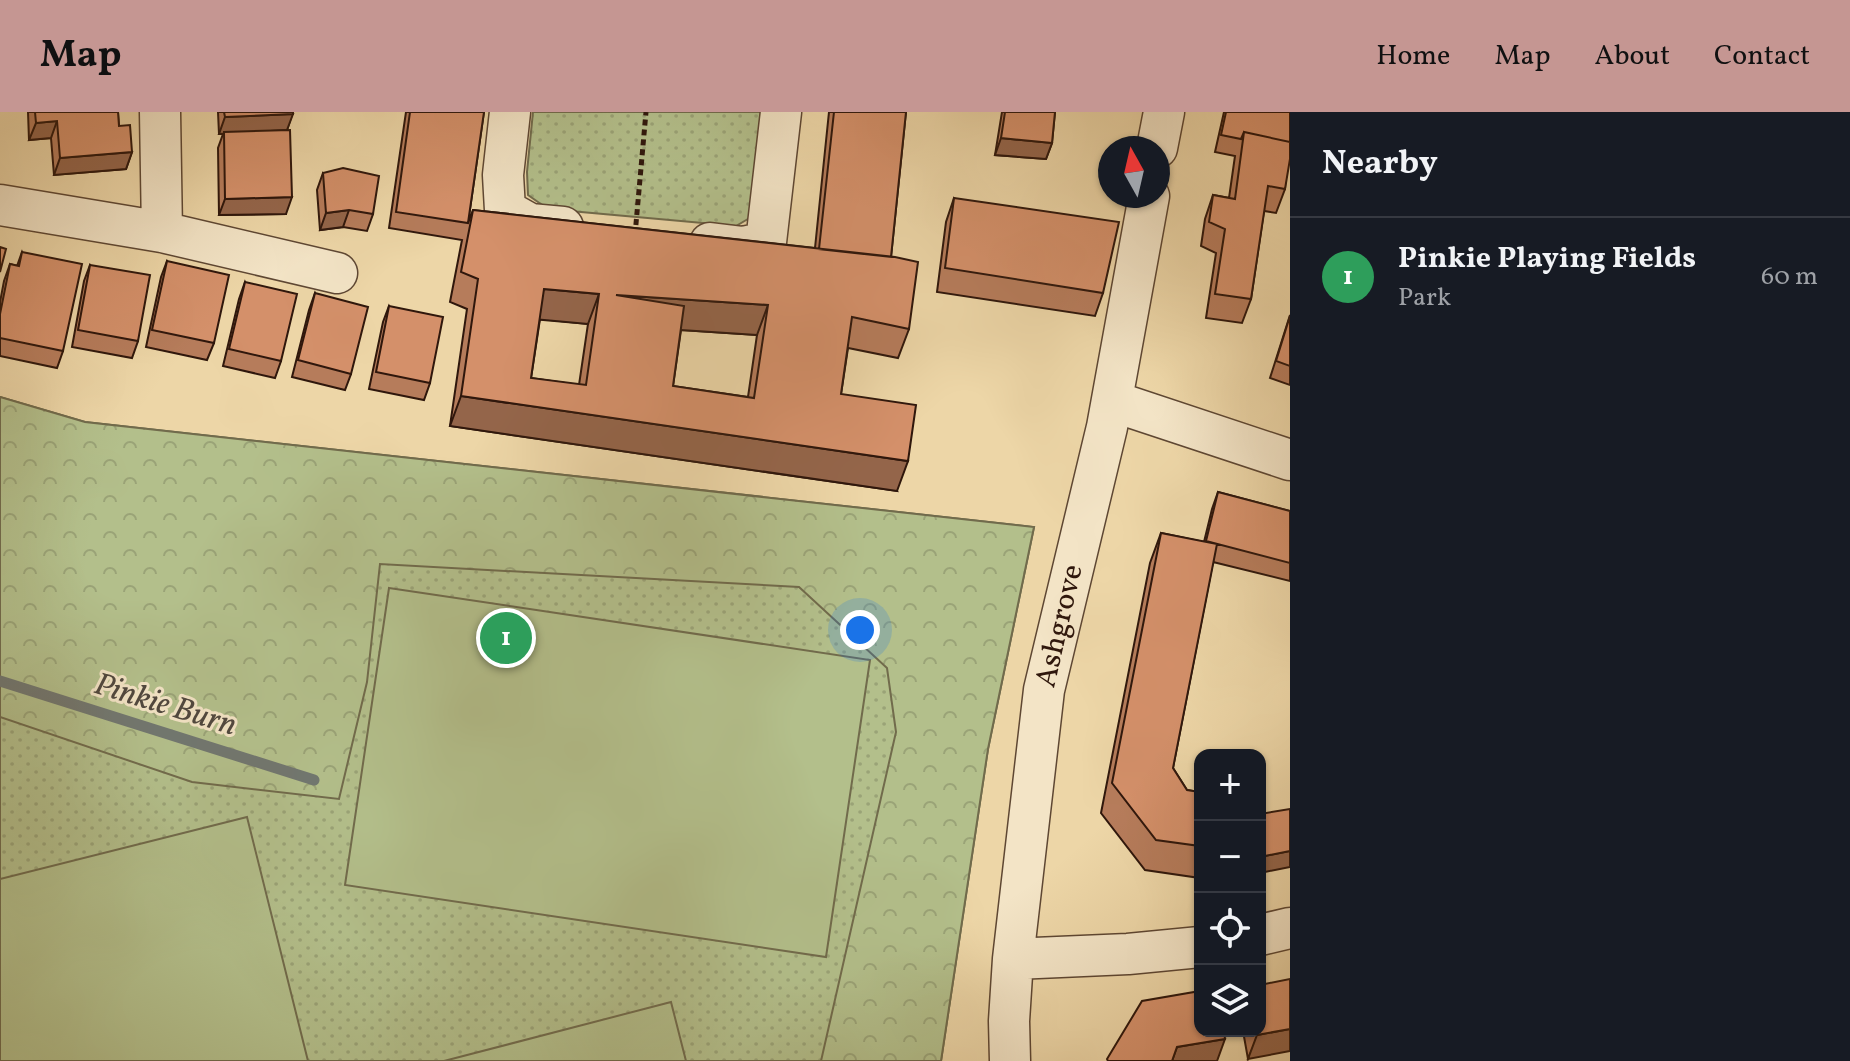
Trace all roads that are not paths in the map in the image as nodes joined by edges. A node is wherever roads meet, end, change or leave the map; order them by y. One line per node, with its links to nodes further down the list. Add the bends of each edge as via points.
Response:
1 (160, 112): 8 (street)
2 (510, 112): 9 (street, via 505,210 530,224)
3 (781, 112): 10 (street, via 766,242 743,247)
4 (1164, 112): 5 (street)
5 (1159, 136)
6 (0, 205): 8 (street)
7 (1147, 208): 12 (street, Ashgrove)
8 (162, 232): 11 (street)
9 (635, 235)
10 (681, 240)
11 (337, 273)
12 (1112, 401): 13 (street); 17 (street, Ashgrove, via 1044,690)
13 (1290, 460)
14 (1290, 928): 15 (street)
15 (1266, 934)
16 (1194, 948): 17 (street)
17 (1013, 959): 18 (street, Ashgrove)
18 (1010, 1061)

